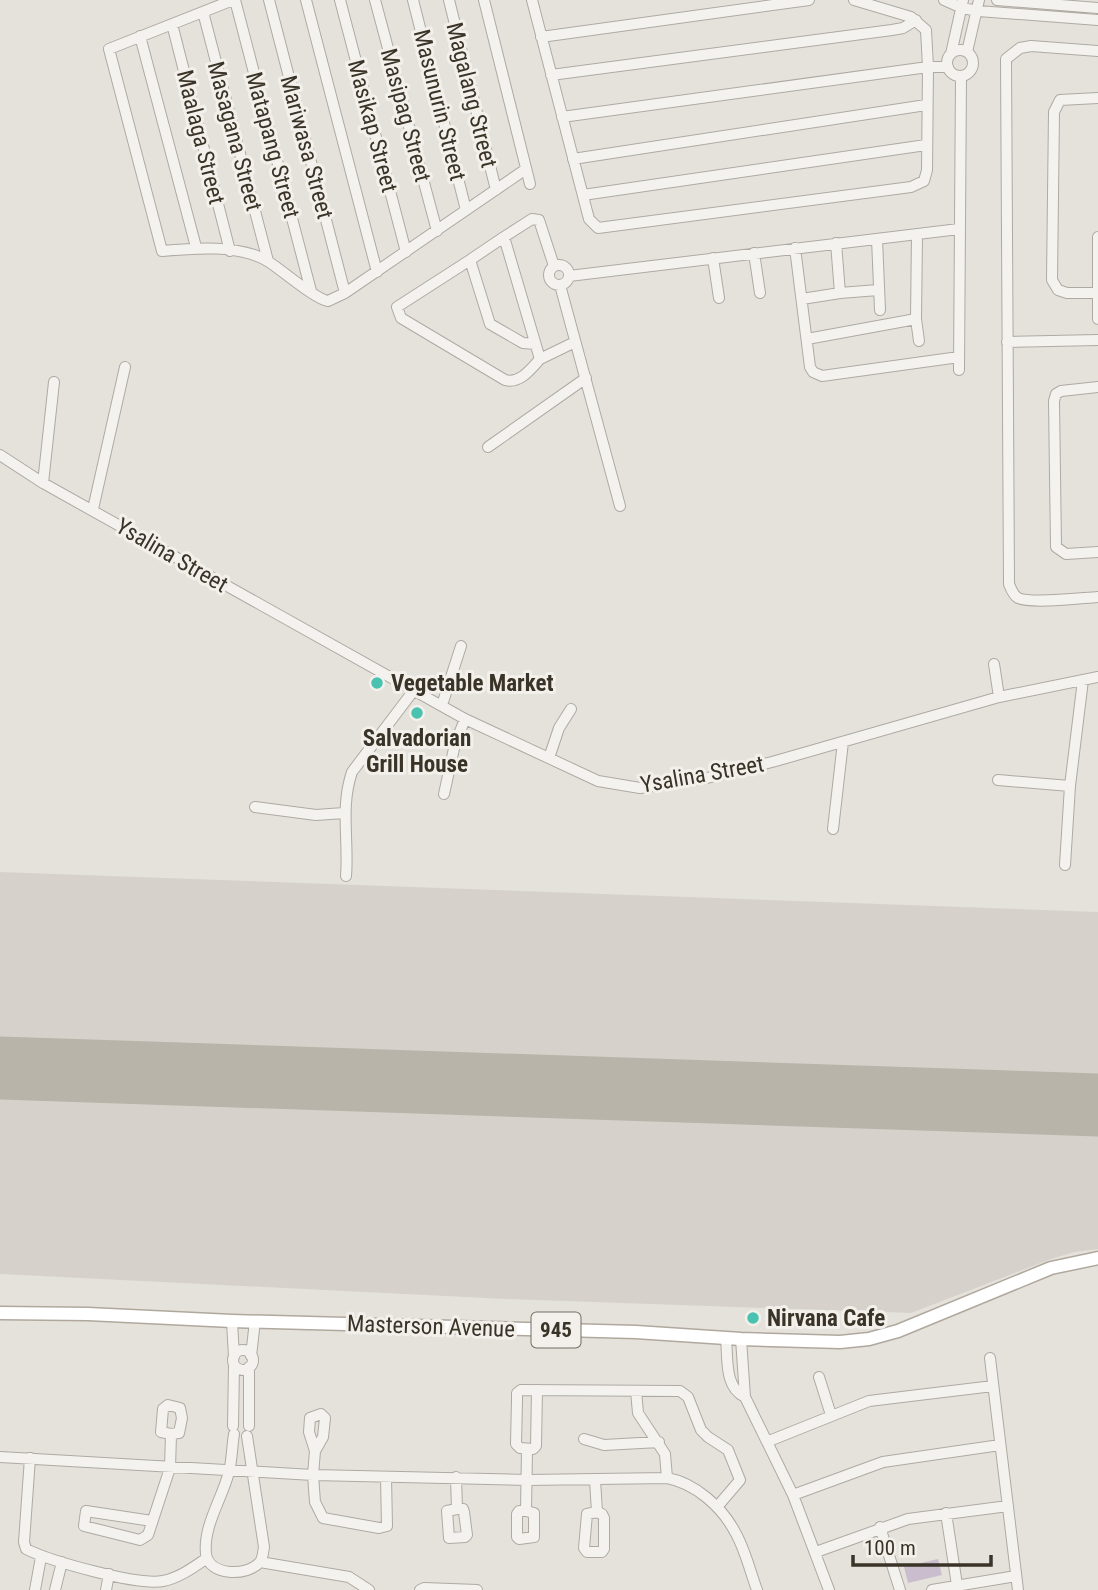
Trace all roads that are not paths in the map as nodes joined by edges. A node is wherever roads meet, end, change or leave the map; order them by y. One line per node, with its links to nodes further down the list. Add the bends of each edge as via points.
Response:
1 (234, 0): 17 (street); 60 (street, Matapang Street)
2 (270, 0): 62 (street, Mariwasa Street)
3 (306, 0): 56 (street, Mariwasa Street)
4 (340, 0): 50 (street, Masikap Street)
5 (375, 0): 41 (street, Masipag Street)
6 (413, 0): 39 (street, Masunurin Street)
7 (449, 0): 37 (street, Magalang Street)
8 (484, 0): 35 (street)
9 (532, 0): 10 (street); 22 (street)
10 (537, 0)
11 (809, 0): 22 (street)
12 (854, 0): 18 (street)
13 (997, 0): 16 (street)
14 (955, 2): 15 (street); 25 (street, via 958,15)
15 (978, 5): 19 (street); 24 (street)
16 (1098, 8)
17 (202, 12): 20 (street); 54 (street, Masagana Street)
18 (916, 20): 26 (street, via 926,30); 28 (street, via 892,30)
19 (1098, 20)
20 (172, 24): 21 (street); 49 (street, Maalaga Street)
21 (140, 36): 47 (street); 47 (street, via 109,49 162,251)
22 (541, 37): 28 (street)
23 (1098, 51): 74 (street, via 1031,46 1020,48 1006,60)
24 (967, 52): 25 (street); 29 (street, via 973,66)
25 (951, 54): 27 (street)
26 (928, 67): 27 (street); 31 (street); 32 (street)
27 (948, 67): 29 (street)
28 (551, 75): 32 (street)
29 (961, 76): 40 (street)
30 (1098, 98): 61 (street, via 1060,100 1054,112 1052,280 1058,290 1067,293)
31 (926, 105): 33 (street); 34 (street)
32 (562, 117): 34 (street)
33 (926, 145): 38 (street); 38 (street, via 924,181 911,187 598,228 589,219)
34 (573, 159): 38 (street)
35 (526, 169): 36 (street); 37 (street)
36 (530, 184)
37 (496, 190): 39 (street)
38 (583, 195)
39 (466, 210): 41 (street)
40 (959, 229): 42 (street); 76 (street)
41 (437, 231): 50 (street)
42 (917, 234): 45 (street); 69 (street)
43 (504, 237): 53 (street); 55 (street, via 532,219 539,220); 75 (street)
44 (1098, 237): 61 (street)
45 (877, 239): 46 (street); 59 (street)
46 (836, 243): 48 (street); 64 (street)
47 (196, 247): 49 (street)
48 (796, 248): 51 (street); 66 (street)
49 (230, 251): 54 (street)
50 (406, 252): 56 (street)
51 (754, 253): 52 (street); 63 (street)
52 (713, 258): 57 (street); 65 (street)
53 (470, 260): 75 (street, via 490,324 523,343); 77 (street, via 397,307 401,318 511,382)
54 (268, 261): 60 (street)
55 (554, 266): 57 (street, via 564,266); 58 (street, via 549,278)
56 (377, 272): 62 (street)
57 (569, 276): 58 (street)
58 (560, 285): 73 (street)
59 (878, 290): 64 (street); 67 (street)
60 (311, 291): 62 (street, via 328,301)
61 (1098, 292): 68 (street)
62 (345, 293)
63 (760, 293)
64 (840, 293): 66 (street)
65 (719, 298)
66 (802, 299): 70 (street)
67 (880, 310)
68 (1098, 318)
69 (916, 320): 70 (street); 72 (street)
70 (807, 339): 76 (street, via 810,367 822,376)
71 (1098, 340): 74 (street)
72 (919, 341)
73 (575, 342): 77 (street); 80 (street)
74 (1007, 342): 89 (street, via 1009,584 1018,598)
75 (535, 344): 77 (street)
76 (959, 356): 79 (street)
77 (540, 359)
78 (125, 367): 87 (street)
79 (959, 370)
80 (586, 378): 83 (street); 86 (street)
81 (54, 382): 85 (street)
82 (1098, 387): 88 (street, via 1061,391 1054,401 1056,547 1066,554)
83 (488, 447)
84 (0, 455): 85 (street, Ysalina Street)
85 (43, 483): 87 (street, Ysalina Street)
86 (620, 506)
87 (93, 509): 94 (street, Ysalina Street)
88 (1098, 552)
89 (1098, 597)
90 (461, 646): 96 (street)
91 (994, 664): 95 (street)
92 (1098, 677): 93 (street, Ysalina Street)
93 (1083, 680): 95 (street, Ysalina Street); 102 (street)
94 (414, 690): 96 (street, Ysalina Street); 105 (street, via 352,772)
95 (999, 696): 99 (street, Ysalina Street)
96 (442, 705): 98 (street, Ysalina Street)
97 (571, 709): 100 (street)
98 (466, 719): 100 (street, Ysalina Street); 103 (street, via 455,744)
99 (843, 742): 100 (street, Ysalina Street, via 707,778 640,788 598,781); 106 (street)
100 (549, 758)
101 (998, 780): 102 (street)
102 (1070, 786): 107 (street)
103 (444, 794)
104 (255, 807): 105 (street, via 316,815)
105 (344, 813): 108 (street)
106 (833, 830)
107 (1065, 865)
108 (346, 876)
109 (1098, 1258): 114 (main road, Masterson Avenue / 945, via 1051,1268 869,1339)
110 (0, 1313): 111 (main road, Masterson Avenue / 945)
111 (232, 1321): 112 (main road, Masterson Avenue / 945); 117 (street)
112 (255, 1321): 113 (main road, Masterson Avenue / 945); 115 (street)
113 (726, 1338): 114 (main road, Masterson Avenue / 945); 120 (street)
114 (741, 1339): 119 (street)
115 (251, 1356): 117 (street, via 240,1351); 118 (street)
116 (990, 1358): 122 (street)
117 (234, 1361): 118 (street, via 241,1370); 127 (street)
118 (249, 1367): 128 (street)
119 (744, 1368): 120 (street); 125 (street)
120 (729, 1369): 125 (street, via 732,1385)
121 (819, 1377): 126 (street)
122 (993, 1385): 126 (street, via 881,1398); 133 (street)
123 (537, 1390): 124 (street); 134 (street, via 536,1446); 134 (street, via 517,1393 516,1444)
124 (636, 1391): 132 (street, via 638,1413); 149 (street, via 685,1393 701,1430 728,1450 740,1480)
125 (746, 1397): 131 (street)
126 (831, 1415): 131 (street)
127 (233, 1430): 128 (street, via 240,1438); 128 (street, via 239,1421 246,1423); 139 (street)
128 (248, 1431): 140 (street)
129 (171, 1434): 138 (street)
130 (584, 1439): 132 (street, via 604,1446)
131 (769, 1441): 147 (street)
132 (659, 1442): 144 (street)
133 (1000, 1445): 147 (street, via 883,1462); 148 (street)
134 (527, 1449): 145 (street)
135 (315, 1451): 141 (street)
136 (0, 1457): 137 (street)
137 (30, 1458): 138 (street); 157 (street, via 24,1542 26,1549)
138 (170, 1468): 139 (street); 154 (street)
139 (230, 1471): 140 (street); 158 (street, via 210,1526)
140 (251, 1472): 141 (street); 160 (street, via 264,1532)
141 (313, 1475): 142 (street); 142 (street, via 315,1503 323,1518 379,1528 389,1524)
142 (386, 1477): 143 (street)
143 (456, 1478): 145 (street); 150 (street)
144 (667, 1478): 146 (street); 149 (street, via 690,1485)
145 (527, 1480): 146 (street); 151 (street)
146 (595, 1480): 152 (street)
147 (793, 1495): 156 (street)
148 (1008, 1506): 153 (street); 162 (street)
149 (717, 1507): 172 (street, via 736,1533)
150 (457, 1509)
151 (526, 1511)
152 (597, 1512)
153 (946, 1513): 155 (street); 164 (street)
154 (152, 1521): 154 (street, via 86,1511 83,1524 140,1540 148,1535)
155 (880, 1527): 156 (street); 174 (street)
156 (816, 1552): 173 (street)
157 (41, 1557): 159 (street); 165 (street)
158 (206, 1558): 160 (street, via 226,1572 243,1572); 163 (street, via 169,1580)
159 (62, 1562): 161 (street); 166 (street)
160 (260, 1562): 169 (street, via 349,1577)
161 (109, 1574): 163 (street); 167 (street)
162 (1016, 1576): 164 (street); 176 (street)
163 (132, 1580): 168 (street)
164 (957, 1585): 175 (street)
165 (35, 1590)
166 (55, 1590)
167 (106, 1590)
168 (124, 1590)
169 (369, 1590)
170 (420, 1590): 171 (street)
171 (471, 1590)
172 (757, 1590)
173 (829, 1590)
174 (900, 1590)
175 (932, 1590)
176 (1018, 1590)

